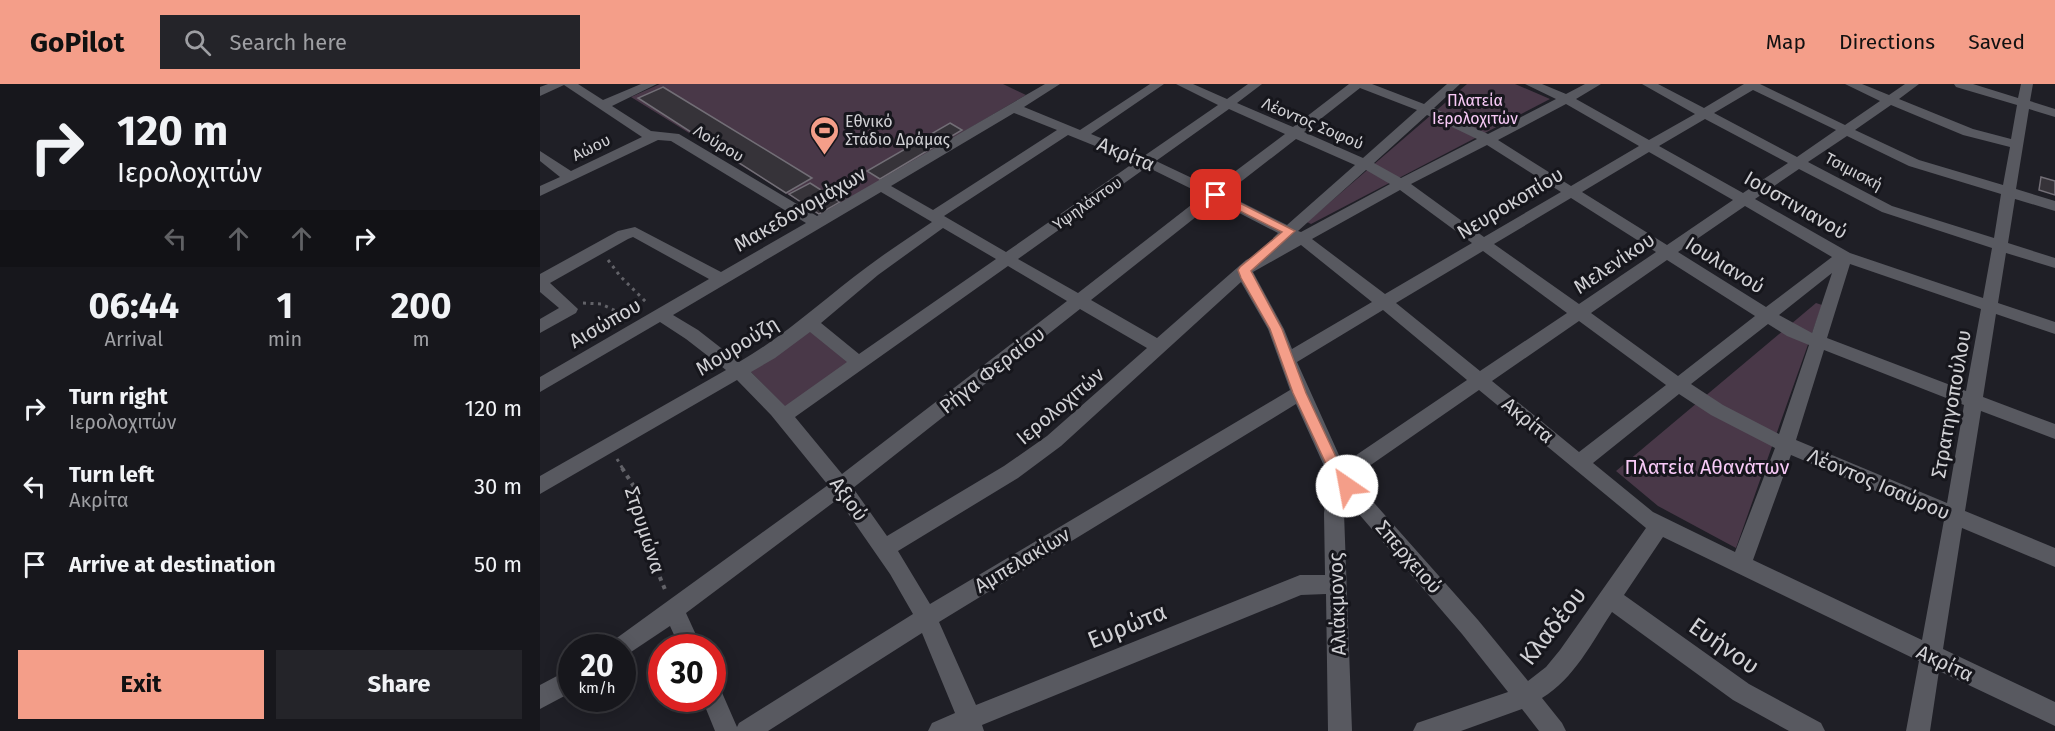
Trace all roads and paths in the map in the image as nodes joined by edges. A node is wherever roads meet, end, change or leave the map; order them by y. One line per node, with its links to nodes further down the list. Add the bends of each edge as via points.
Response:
1 (559, 84): 18 (street)
2 (570, 84): 22 (street, Λούρου)
3 (651, 84): 22 (street)
4 (1054, 84): 24 (street, Μακεδονομάχων)
5 (1158, 84): 29 (street, Μουρούζη)
6 (1182, 84): 21 (street, Λέοντος Σοφού)
7 (1256, 84): 21 (street, Υψηλάντου)
8 (1359, 84): 25 (street, Ιουλιανού); 30 (street, Ρήγα Φεραίου)
9 (1454, 84): 25 (street, Ιερολοχιτών)
10 (1532, 84): 19 (street, Ιουστινιανού)
11 (1595, 84): 19 (street, Ιερολοχιτών)
12 (1648, 84): 26 (street, Τσιμισκή)
13 (1752, 84): 26 (street, Νευροκοπίου); 28 (street)
14 (1851, 84): 20 (street)
15 (1913, 84): 20 (street, Μελενίκου)
16 (1960, 84): 23 (street)
17 (2027, 84): 23 (street, Στρατηγοπούλου)
18 (540, 92)
19 (1567, 99): 32 (street, Ιερολοχιτών); 34 (street, Ιουστινιανού)
20 (1889, 100): 28 (street, Μελενίκου); 33 (street, via 1968,132)
21 (1227, 104): 30 (street, Λέοντος Σοφού); 36 (street, Υψηλάντου)
22 (603, 105): 31 (street, Λούρου, via 648,135)
23 (2024, 105): 27 (street); 33 (street, Στρατηγοπούλου)
24 (1014, 108): 29 (street, Ακρίτα); 41 (street, Μακεδονομάχων)
25 (1426, 109): 32 (street, Ιουλιανού); 38 (street, Ιερολοχιτών)
26 (1704, 113): 34 (street, Νευροκοπίου); 37 (street, Τσιμισκή)
27 (2055, 113)
28 (1845, 130): 37 (street, Μελενίκου); 44 (street, via 1914,163)
29 (1073, 133): 36 (street, Ακρίτα); 48 (street, Μουρούζη)
30 (1295, 133): 38 (street, Λέοντος Σοφού); 45 (street, Ρήγα Φεραίου)
31 (657, 135): 39 (street, Αώου); 49 (street, Λούρου, via 674,136)
32 (1489, 140): 40 (street, Ιερολοχιτών); 43 (street, Ιουλιανού)
33 (2017, 145): 44 (street, Στρατηγοπούλου)
34 (1650, 146): 43 (street, Νευροκοπίου); 46 (street, Ιουστινιανού)
35 (540, 155): 39 (street)
36 (1145, 162): 45 (street, Ακρίτα); 56 (street, Υψηλάντου)
37 (1799, 162): 46 (street, Μελενίκου); 52 (street, Τσιμισκή, via 1887,209)
38 (1365, 164): 40 (street, Λέοντος Σοφού); 50 (street, Ιερολοχιτών)
39 (570, 177): 42 (street, Αώου)
40 (1401, 184): 50 (street, Ιερολοχιτών); 51 (street, Λέοντος Σοφού)
41 (881, 186): 48 (street); 49 (street, Μακεδονομάχων)
42 (540, 192)
43 (1571, 192): 51 (street, Νευροκοπίου); 54 (street, Ιουλιανού)
44 (2009, 192): 47 (street); 52 (street, Στρατηγοπούλου)
45 (1216, 195): 50 (street, Ακρίτα); 61 (street, Ρήγα Φεραίου)
46 (1744, 200): 54 (street, Μελενίκου); 55 (street, Ιουστινιανού)
47 (2055, 206)
48 (938, 219): 56 (street); 68 (street, Μουρούζη)
49 (817, 223): 59 (street, Μακεδονομάχων)
50 (1295, 235): 58 (street, Ιερολοχιτών); 62 (street, Ακρίτα)
51 (1484, 243): 62 (street, Νευροκοπίου); 65 (street, Λέοντος Ισαύρου)
52 (2000, 245): 57 (street, Τσιμισκή); 63 (street, Στρατηγοπούλου)
53 (599, 248): 59 (street, via 626,234 639,233); 60 (street); 66 (path, via 640,298)
54 (1667, 253): 65 (street, Μελενίκου); 67 (street, Ιουλιανού)
55 (1845, 257): 63 (street, Ιουστινιανού); 67 (street); 72 (street)
56 (1007, 259): 61 (street); 75 (street, Υψηλάντου)
57 (2055, 263)
58 (1244, 270): 73 (street, Ιερολοχιτών); 74 (street, Σπερχειού)
59 (722, 279): 66 (street, Μακεδονομάχων)
60 (542, 288): 64 (street)
61 (1080, 302): 73 (street); 89 (street, Ρήγα Φεραίου)
62 (1384, 303): 74 (street, Νευροκοπίου); 77 (street, Ακρίτα)
63 (1990, 306): 71 (street, Ιουστινιανού); 81 (street, Στρατηγοπούλου)
64 (570, 309): 69 (path, via 583,303 602,304); 70 (street)
65 (1580, 312): 77 (street, Μελενίκου); 78 (street, Λέοντος Ισαύρου)
66 (661, 315): 69 (street, Αισώπου); 76 (street, Αξιού)
67 (1765, 315): 72 (street, Ιουλιανού); 78 (street)
68 (810, 323): 75 (street); 76 (street, Μουρούζη)
69 (642, 326): 79 (street, Αισώπου)
70 (540, 327)
71 (2055, 328)
72 (1818, 343): 81 (street, Ιουλιανού); 84 (street)
73 (1159, 347): 92 (street, Ιερολοχιτών, via 1076,424 1032,458)
74 (1288, 359): 80 (street, Σπερχειού)
75 (859, 363): 82 (street, Υψηλάντου)
76 (738, 372): 82 (street, Αξιού); 85 (street, Μουρούζη)
77 (1480, 381): 86 (street, Ακρίτα); 87 (street, Μελενίκου)
78 (1677, 384): 84 (street, Λέοντος Ισαύρου); 86 (street)
79 (540, 386)
80 (1300, 393): 87 (street, Σπερχειού); 98 (street, Αμπελακίων)
81 (1974, 402): 83 (street, Ιουλιανού); 90 (street, Στρατηγοπούλου)
82 (782, 417): 89 (street, Αξιού)
83 (2055, 432)
84 (1785, 445): 90 (street, Λέοντος Ισαύρου); 94 (street)
85 (609, 447): 88 (street, Μουρούζη); 97 (path, Στρυμώνα, via 638,494 647,546)
86 (1580, 462): 91 (street, Ακρίτα)
87 (1339, 477): 95 (street, Αλιάκμονος, via 1334,513); 103 (street, Σπερχειού)
88 (540, 486)
89 (840, 486): 92 (street, Αξιού); 97 (street, Ρήγα Φεραίου)
90 (1954, 516): 93 (street, Λέοντος Ισαύρου); 101 (street, Στρατηγοπούλου)
91 (1659, 526): 94 (street, Ακρίτα); 96 (street, Κλαδέου)
92 (884, 548): 98 (street, Αξιού)
93 (2055, 558)
94 (1741, 565): 101 (street, Ακρίτα)
95 (1337, 584): 107 (street, Ευρώτα, via 1300,585); 111 (street, Αλιάκμονος)
96 (1610, 597): 103 (street, Κλαδέου, via 1563,665); 114 (street, Ευήνου, via 1742,692)
97 (675, 611): 99 (street); 100 (street, Ρήγα Φεραίου)
98 (926, 618): 107 (street, Αξιού); 109 (street, Αμπελακίων)
99 (685, 634)
100 (636, 638)
101 (1931, 657): 106 (street, Ακρίτα); 115 (street, Στρατηγοπούλου)
102 (558, 687): 104 (street)
103 (1526, 696): 112 (street, Κλαδέου); 113 (street, Σπερχειού)
104 (540, 698)
105 (719, 712): 108 (street)
106 (2055, 714)
107 (970, 725): 110 (street, Ευρώτα)
108 (727, 731)
109 (747, 731)
110 (940, 731)
111 (1340, 731)
112 (1425, 731)
113 (1554, 731)
114 (1813, 731)
115 (1918, 731)

